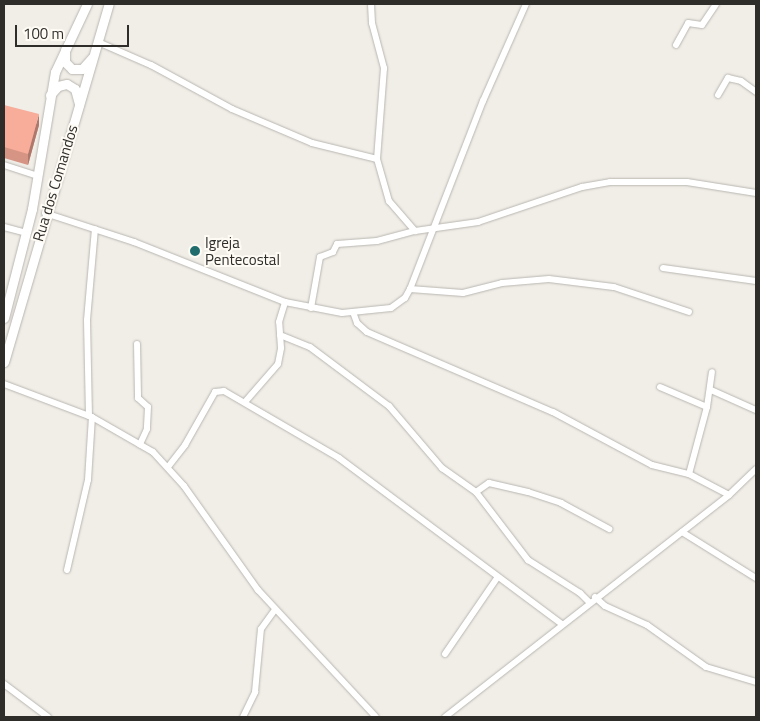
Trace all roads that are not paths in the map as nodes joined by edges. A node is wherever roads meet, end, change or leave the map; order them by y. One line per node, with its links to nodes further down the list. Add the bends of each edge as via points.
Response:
1 (87, 4): 7 (main road, Rua dos Comandos)
2 (109, 4): 6 (main road, Rua dos Comandos)
3 (371, 4): 14 (street, via 372,24 384,68)
4 (526, 4): 21 (street, via 483,101)
5 (716, 4): 8 (street, via 702,25 688,23)
6 (98, 42): 9 (main road, Rua dos Comandos); 14 (street, via 312,143)
7 (66, 43): 9 (main road, via 65,62 72,69 82,69); 12 (main road, Rua dos Comandos)
8 (676, 45)
9 (94, 54): 13 (main road, Rua dos Comandos)
10 (756, 92): 11 (street, via 741,81 728,78)
11 (718, 95)
12 (49, 97): 13 (main road, via 58,86 67,84 75,89); 16 (main road, Rua dos Comandos, via 42,121)
13 (80, 104): 18 (main road, Rua dos Comandos)
14 (377, 159): 22 (street, via 389,201)
15 (4, 165): 16 (street)
16 (38, 176): 23 (main road, Rua dos Comandos)
17 (756, 193): 21 (street, via 687,182 610,182 582,187 478,222)
18 (45, 213): 20 (street); 34 (main road, Rua dos Comandos)
19 (4, 226): 23 (street)
20 (95, 229): 27 (street); 42 (street, via 87,320)
21 (434, 229): 22 (street); 26 (street)
22 (415, 231): 28 (street, via 377,241 337,244 334,252 322,255)
23 (27, 233): 31 (main road, Rua dos Comandos)
24 (663, 268): 25 (street)
25 (756, 281)
26 (410, 289): 29 (street, via 405,298 391,308); 30 (street, via 463,293 502,283 549,279 614,286)
27 (285, 302): 28 (street); 32 (street, via 279,322)
28 (311, 308): 29 (street)
29 (353, 312): 46 (street, via 357,323 367,332 553,412 652,465)
30 (689, 312)
31 (4, 318)
32 (280, 335): 39 (street, via 278,364); 47 (street, via 310,346 382,400 399,415 442,468)
33 (137, 344): 43 (street, via 138,398 148,407 147,428)
34 (4, 362)
35 (712, 372): 38 (street)
36 (4, 384): 42 (street)
37 (660, 387): 40 (street)
38 (711, 390): 40 (street); 41 (street)
39 (245, 402): 44 (street, via 224,392 215,392 185,445); 52 (street, via 339,458)
40 (707, 407): 46 (street)
41 (756, 410)
42 (90, 416): 43 (street); 51 (street, via 88,480)
43 (140, 444): 44 (street)
44 (168, 467): 56 (street, via 228,552)
45 (755, 471): 48 (street)
46 (689, 474): 48 (street)
47 (476, 492): 49 (street, via 489,483 528,492 561,503); 55 (street, via 528,560)
48 (729, 495): 50 (street)
49 (609, 529)
50 (682, 532): 53 (street); 54 (street)
51 (67, 570)
52 (497, 578): 57 (street); 58 (street)
53 (756, 578)
54 (595, 597): 55 (street); 59 (street, via 604,605 647,625 706,667)
55 (589, 602): 57 (street)
56 (275, 610): 62 (street, via 260,634 255,692); 63 (street)
57 (562, 624): 64 (street)
58 (445, 654)
59 (756, 682)
60 (4, 684): 61 (street)
61 (48, 717)
62 (243, 717)
63 (376, 717)
64 (444, 717)

